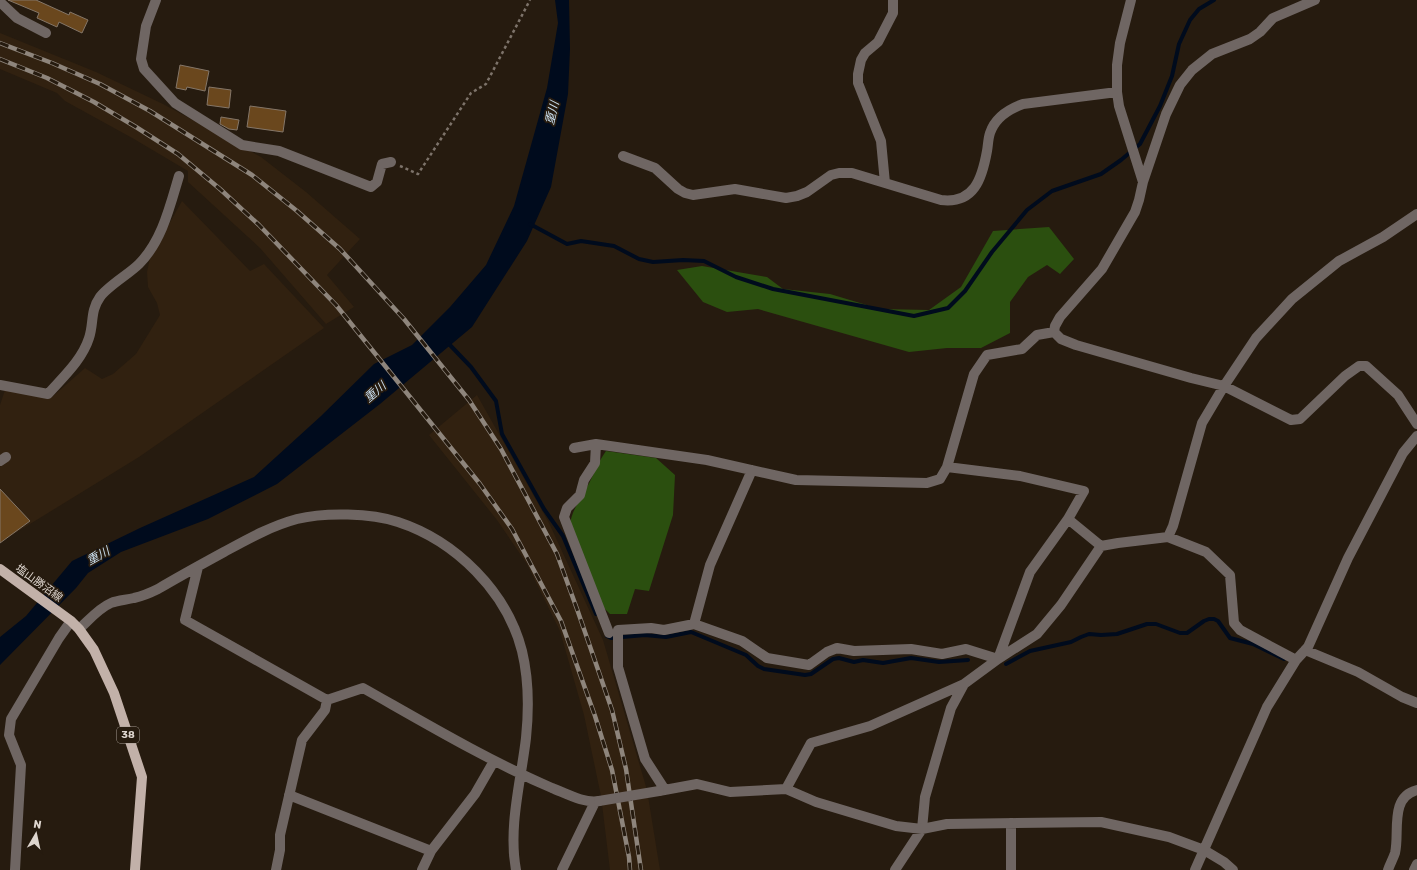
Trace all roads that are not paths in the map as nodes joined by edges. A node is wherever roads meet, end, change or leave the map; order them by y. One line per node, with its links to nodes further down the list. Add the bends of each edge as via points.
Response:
1 (156, 0): 9 (street, via 146,26 141,59 144,69 175,103 242,145 279,151 371,187 378,182 382,164)
2 (893, 0): 12 (street, via 893,13 878,42 865,53 858,74 858,83 881,141)
3 (1131, 0): 7 (street, via 1119,50)
4 (1315, 0): 11 (street, via 1273,18 1250,39 1212,54 1192,70 1180,85 1166,114)
5 (0, 2): 6 (street, via 17,18)
6 (46, 33)
7 (1117, 92): 11 (street); 12 (street, via 1024,104 1008,111 995,123 990,133 980,179 964,198 941,200)
8 (623, 156): 12 (street, via 655,168 678,189 693,195 735,189 786,198 807,192 831,175 839,173 852,173)
9 (391, 162)
10 (179, 176): 15 (street, via 154,247 140,264 101,296 94,307 89,338 77,361 48,394)
11 (1143, 182): 14 (street, via 1135,212 1102,269 1060,317)
12 (885, 183)
13 (1417, 214): 16 (street, via 1339,262 1292,299 1256,338)
14 (1054, 332): 16 (street, via 1061,339 1076,345); 21 (street, via 1038,335 1022,350 987,355 974,374)
15 (0, 385)
16 (1224, 386): 17 (street, via 1291,420 1300,419 1345,376 1359,366 1366,366 1398,395); 24 (street, via 1202,423)
17 (1417, 424)
18 (1417, 436): 32 (street, via 1403,453 1348,558)
19 (596, 444): 20 (street); 22 (street, via 707,460); 31 (street, via 595,463 584,480 580,495 567,508 564,517)
20 (574, 448)
21 (947, 467): 22 (street, via 940,479 927,483 796,480); 23 (street, via 1020,476 1084,491)
22 (752, 470): 29 (street, via 710,565)
23 (1068, 519): 25 (street); 33 (street, via 1030,572)
24 (1168, 537): 25 (street); 34 (street, via 1206,552 1230,575 1234,622 1240,630)
25 (1101, 546): 33 (street, via 1061,605 1037,634)
26 (198, 566): 30 (street, via 148,594 112,602); 36 (street, via 185,620); 39 (street, via 254,535 278,525 320,516 369,516 397,522 453,550 472,567 500,602 513,626 521,649 527,676 528,710)
27 (0, 569): 28 (main road, 塩山勝沼線 / 38)
28 (68, 619): 30 (main road, 38); 51 (street, via 12,719 9,735 21,766)
29 (694, 624): 33 (street, via 742,641 767,658 809,665 837,648 854,651 911,649 942,654 966,649); 41 (street, via 664,630 618,630 618,667 645,759)
30 (79, 629): 52 (main road, 38, via 94,650 114,693 142,777)
31 (609, 632)
32 (1305, 650): 34 (street); 37 (street, via 1358,672)
33 (998, 659): 35 (street)
34 (1296, 660): 47 (street, via 1267,707)
35 (964, 684): 40 (street, via 870,726 811,743); 46 (street, via 951,708 925,797)
36 (327, 700): 38 (street, via 363,688); 43 (street, via 325,710 302,740)
37 (1417, 703)
38 (494, 761): 39 (street); 48 (street, via 475,794)
39 (520, 774): 44 (street, via 575,798); 55 (street, via 514,833)
40 (786, 789): 41 (street, via 730,792 697,784); 46 (street, via 816,802 896,826)
41 (662, 790): 44 (street, bridge)
42 (1417, 790): 60 (street, via 1404,798 1399,808 1395,853)
43 (289, 795): 48 (street); 53 (street)
44 (597, 802): 56 (street)
45 (1011, 823): 46 (street, via 947,824); 47 (street, via 1101,822 1169,837); 57 (street)
46 (922, 829): 50 (street)
47 (1204, 850): 58 (street); 59 (street)
48 (431, 851): 54 (street)
49 (1417, 864): 61 (street)
50 (899, 868)
51 (15, 870)
52 (135, 870)
53 (276, 870)
54 (422, 870)
55 (516, 870)
56 (562, 870)
57 (1011, 870)
58 (1195, 870)
59 (1233, 870)
60 (1388, 870)
61 (1414, 870)

